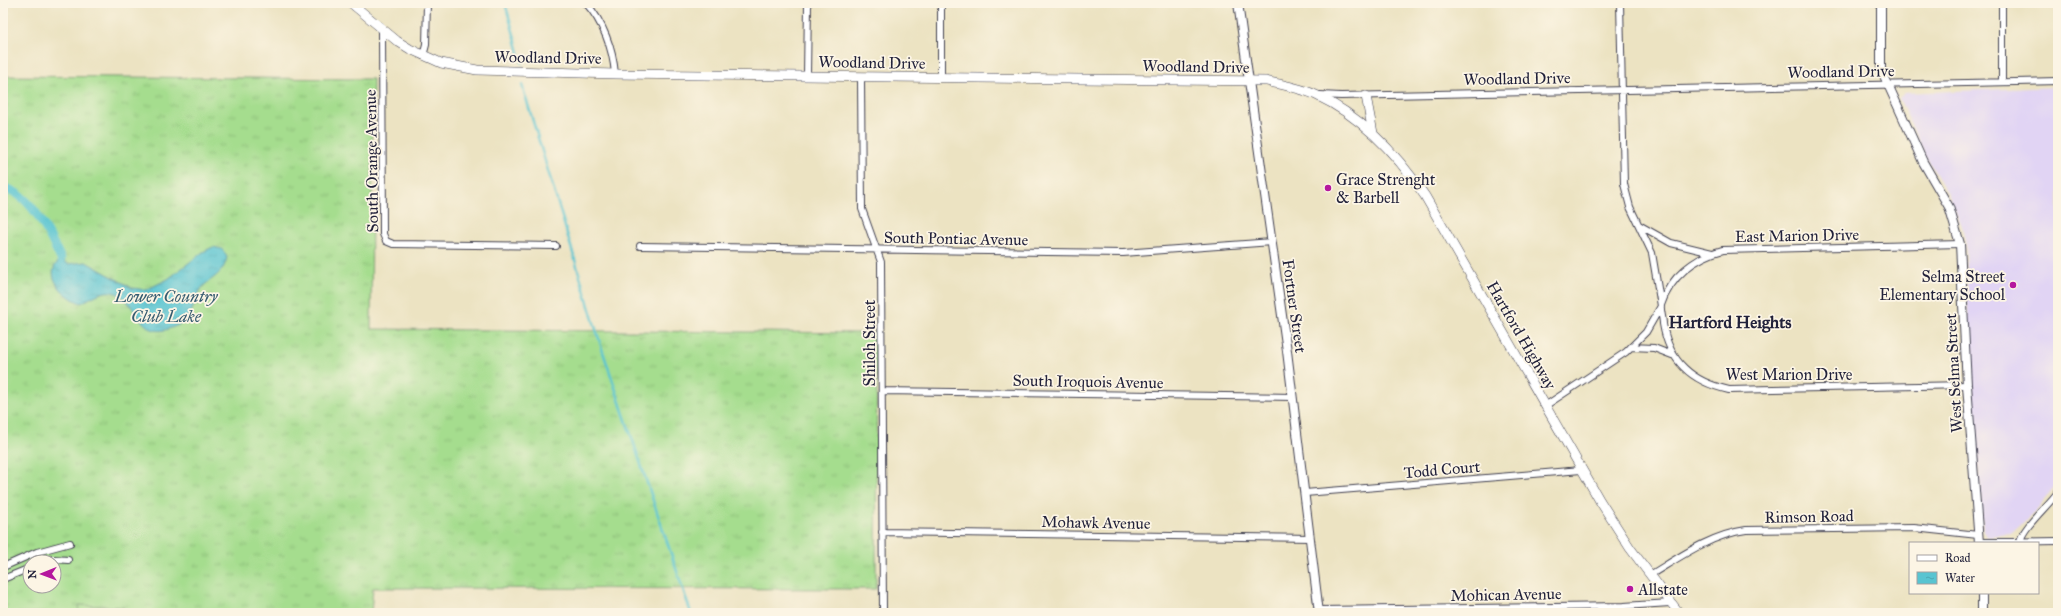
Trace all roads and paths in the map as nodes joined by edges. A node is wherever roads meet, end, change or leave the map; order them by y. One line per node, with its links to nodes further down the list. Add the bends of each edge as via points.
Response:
1 (351, 3): 10 (main road, Woodland Drive)
2 (427, 3): 11 (street)
3 (586, 3): 12 (street, via 605,33 614,60)
4 (808, 3): 13 (street)
5 (941, 3): 15 (street)
6 (1238, 3): 16 (street, Fortner Street)
7 (1620, 3): 20 (street, West Marion Drive)
8 (1881, 3): 19 (street, West Selma Street, via 1881,69)
9 (2002, 3): 18 (street)
10 (382, 29): 11 (main road, Woodland Drive); 27 (street, South Orange Avenue, via 383,234 386,241 393,244)
11 (424, 56): 12 (main road, Woodland Drive, via 452,67 477,70)
12 (614, 74): 13 (main road, Woodland Drive)
13 (807, 76): 14 (main road, Woodland Drive)
14 (861, 77): 15 (main road, Woodland Drive); 29 (street, Shiloh Street, via 862,209)
15 (941, 78): 16 (main road, Woodland Drive)
16 (1249, 81): 21 (main road, Woodland Drive, via 1278,84); 25 (street, Fortner Street)
17 (2058, 81): 18 (street, Woodland Drive)
18 (2002, 82): 19 (street, Woodland Drive)
19 (1888, 85): 20 (street, Woodland Drive); 26 (street, West Selma Street, via 1923,162 1949,207)
20 (1622, 91): 22 (street, Woodland Drive); 24 (street, West Marion Drive, via 1624,184 1630,207)
21 (1316, 95): 22 (street, Woodland Drive); 23 (main road, Hartford Highway)
22 (1366, 96): 23 (main road)
23 (1373, 133): 37 (main road, Hartford Highway, via 1398,158 1425,196)
24 (1639, 225): 30 (street, via 1671,243); 31 (street, West Marion Drive, via 1652,253)
25 (1272, 242): 29 (street, South Pontiac Avenue, via 1123,253); 36 (street, Fortner Street)
26 (1960, 244): 30 (street, East Marion Drive, via 1736,249); 34 (street, West Selma Street)
27 (556, 246)
28 (640, 246): 29 (street, South Pontiac Avenue)
29 (878, 250): 35 (street, Shiloh Street, via 881,262)
30 (1712, 253): 31 (street, East Marion Drive, via 1698,259 1680,274)
31 (1661, 306): 32 (street, East Marion Drive, via 1646,332); 33 (street, West Marion Drive, via 1666,339)
32 (1631, 347): 33 (street, via 1654,348); 37 (street, East Marion Drive)
33 (1672, 355): 34 (street, West Marion Drive, via 1702,382 1729,390)
34 (1967, 385): 43 (street, West Selma Street)
35 (882, 391): 36 (street, South Iroquois Avenue); 41 (street, Shiloh Street)
36 (1293, 397): 40 (street, Fortner Street)
37 (1545, 406): 38 (main road, Hartford Highway)
38 (1581, 470): 40 (street, Todd Court); 51 (main road, Hartford Highway)
39 (2058, 492): 45 (street, via 2021,534)
40 (1305, 493): 42 (street, Fortner Street)
41 (882, 532): 42 (street, Mohawk Avenue); 56 (street, Shiloh Street)
42 (1310, 538): 55 (street, Fortner Street)
43 (1979, 540): 45 (street, Rimson Road); 51 (street, Rimson Road, via 1914,528 1746,530 1724,534 1710,540)
44 (2058, 541): 45 (street, Rimson Road)
45 (2020, 542)
46 (70, 543): 49 (street, via 37,552)
47 (62, 560): 48 (street)
48 (68, 560)
49 (3, 567)
50 (22, 571): 52 (street)
51 (1650, 575): 54 (main road, Hartford Highway)
52 (3, 579)
53 (1982, 594): 58 (street)
54 (1670, 602): 55 (street, Mohican Avenue, via 1624,606); 57 (main road, Hartford Highway)
55 (1319, 611)
56 (883, 613)
57 (1679, 613)
58 (1982, 613)

